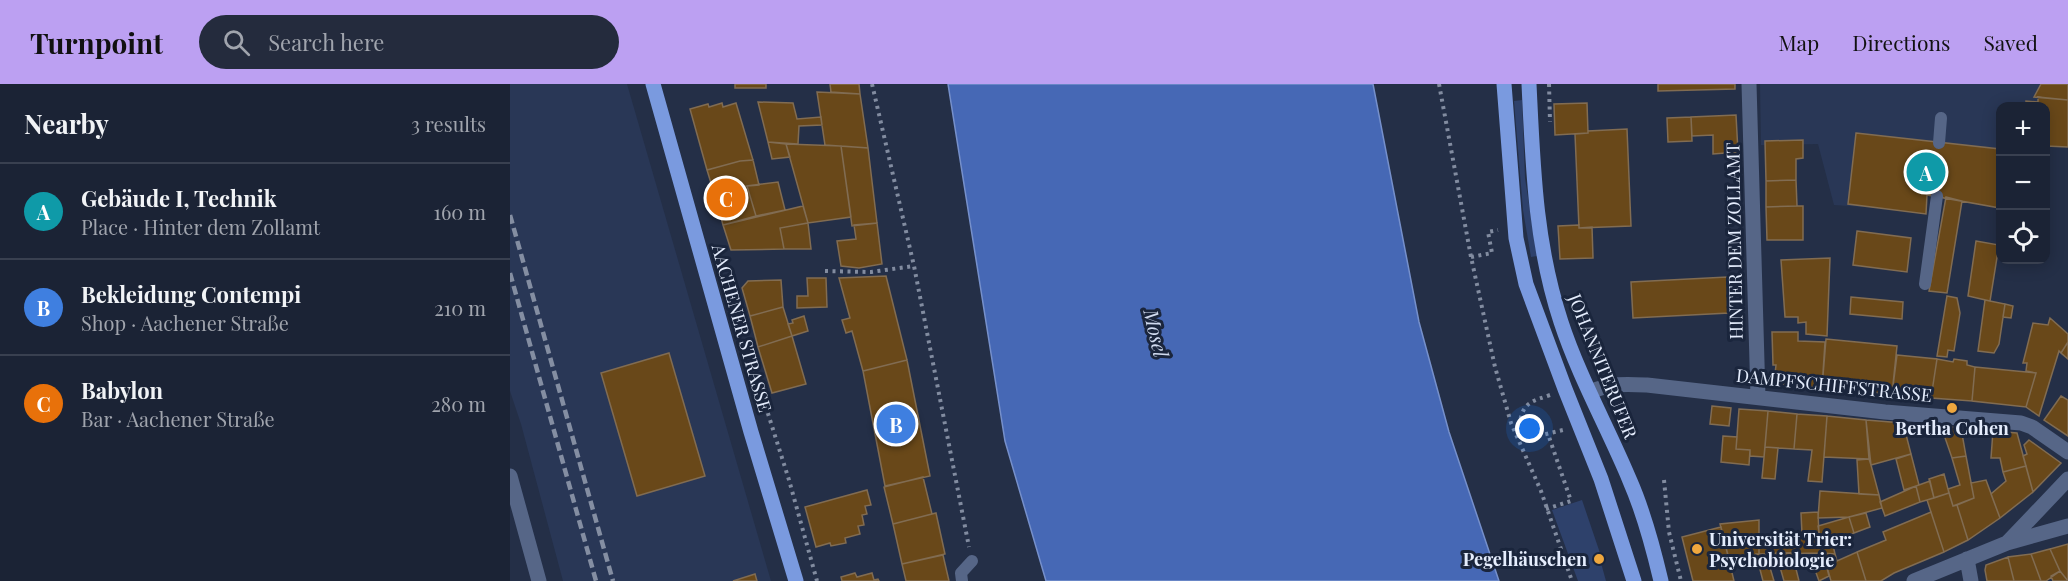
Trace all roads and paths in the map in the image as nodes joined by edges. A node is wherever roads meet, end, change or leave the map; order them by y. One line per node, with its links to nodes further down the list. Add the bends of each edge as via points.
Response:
1 (653, 84): 35 (main road, AACHENER STRASSE)
2 (872, 84): 14 (path)
3 (1439, 84): 13 (path)
4 (1550, 84): 9 (path)
5 (1749, 84): 20 (street, HINTER DEM ZOLLAMT)
6 (1504, 87): 23 (main road, via 1516,238 1526,284)
7 (1529, 87): 18 (main road, JOHANNITERUFER, via 1533,173 1544,260 1562,325)
8 (1941, 118): 10 (lane)
9 (1551, 133)
10 (1939, 143)
11 (1937, 196): 16 (lane)
12 (1501, 230): 13 (path, via 1488,232 1492,253)
13 (1471, 257): 22 (path)
14 (914, 266): 15 (path, via 870,272); 33 (path)
15 (825, 271)
16 (1924, 284)
17 (751, 360): 36 (path)
18 (1590, 392): 20 (street, DAMPFSCHIFFSTRASSE, via 1617,384); 23 (main road, via 1578,406); 40 (main road, JOHANNITERUFER, via 1631,484)
19 (1553, 394): 21 (path, via 1529,402)
20 (1758, 397): 25 (street, DAMPFSCHIFFSTRASSE, via 2021,423)
21 (1520, 422): 22 (path); 24 (path, via 1526,431 1538,436)
22 (1511, 423): 29 (path)
23 (1573, 423): 24 (path); 39 (main road, via 1601,479)
24 (1548, 434): 29 (path, via 1571,501)
25 (2068, 452)
26 (510, 476): 34 (street)
27 (2068, 479): 31 (street)
28 (1664, 480): 41 (path)
29 (1546, 509): 38 (path)
30 (2068, 526): 31 (street)
31 (2007, 543): 32 (street)
32 (1967, 559): 42 (street); 43 (street)
33 (972, 561): 37 (lane, via 961,573)
34 (539, 581)
35 (796, 581)
36 (817, 581)
37 (962, 581)
38 (1572, 581)
39 (1634, 581)
40 (1661, 581)
41 (1681, 581)
42 (1914, 581)
43 (1971, 581)

